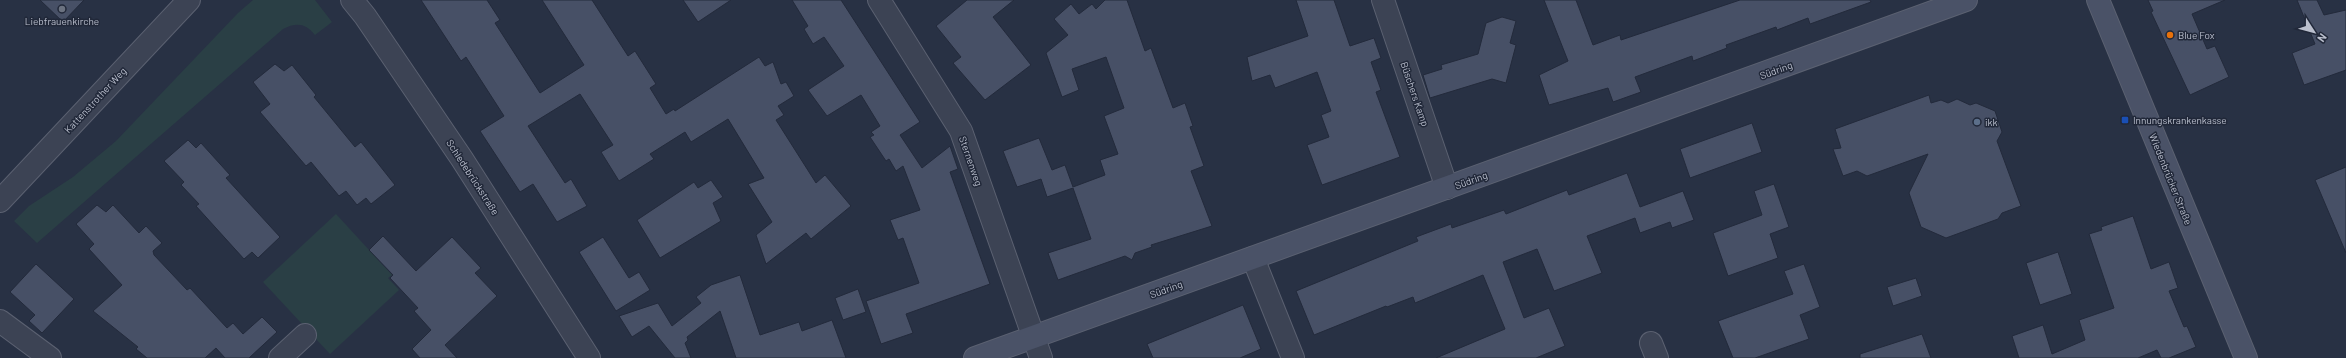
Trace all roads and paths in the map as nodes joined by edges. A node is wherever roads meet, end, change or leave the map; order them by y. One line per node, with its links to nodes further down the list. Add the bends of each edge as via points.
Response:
1 (189, 0): 8 (street, Kattenstrother Weg)
2 (352, 0): 15 (street, Schledebrückstraße, via 462,159)
3 (879, 0): 12 (street, Sternenweg, via 961,131)
4 (1383, 0): 7 (street, Büschers Kamp)
5 (1966, 0): 7 (street, Südring)
6 (2098, 0): 19 (street, Wiedenbrücker Straße)
7 (1447, 188): 9 (street, Südring)
8 (0, 201)
9 (1253, 258): 12 (street, Südring); 18 (street)
10 (0, 322): 13 (street)
11 (305, 335): 14 (street)
12 (1033, 337): 16 (street, Südring); 17 (street, Sternenweg)
13 (50, 358)
14 (280, 358)
15 (588, 358)
16 (975, 358)
17 (1041, 358)
18 (1293, 358)
19 (2246, 358)

